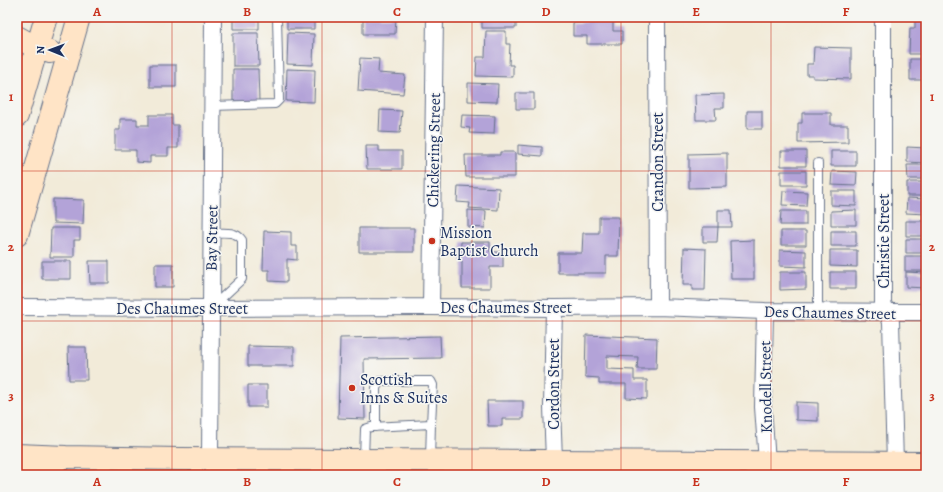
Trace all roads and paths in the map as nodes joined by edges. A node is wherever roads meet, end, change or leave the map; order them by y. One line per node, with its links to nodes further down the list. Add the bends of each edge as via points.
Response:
1 (46, 17): 9 (main road)
2 (79, 17): 10 (main road)
3 (213, 17): 11 (street, Bay Street)
4 (277, 17): 11 (lane, via 279,100 275,104)
5 (435, 17): 18 (street, Chickering Street)
6 (657, 17): 16 (street, Crandon Street)
7 (883, 17): 23 (street, Christie Street, via 883,303)
8 (17, 37): 9 (main road)
9 (37, 48): 10 (main road); 12 (main road)
10 (67, 57): 15 (main road)
11 (212, 106): 14 (street, Bay Street)
12 (17, 116)
13 (818, 163): 22 (lane)
14 (211, 233): 19 (street, Bay Street); 19 (lane, via 239,235 242,240 242,279)
15 (17, 235)
16 (658, 306): 20 (street, Des Chaumes Street); 21 (street, Des Chaumes Street)
17 (17, 307): 19 (street, Des Chaumes Street)
18 (431, 307): 19 (street, Des Chaumes Street); 20 (street, Des Chaumes Street)
19 (210, 308): 31 (street, Bay Street)
20 (554, 308): 34 (street, Cordon Street)
21 (765, 311): 22 (street, Des Chaumes Street); 35 (street, Knodell Street, via 763,407)
22 (818, 311): 23 (street, Des Chaumes Street)
23 (887, 312): 24 (street, Des Chaumes Street); 36 (street, Christie Street, via 891,322)
24 (926, 312)
25 (431, 424): 26 (lane); 26 (lane, via 431,381 380,381 376,388); 33 (lane)
26 (376, 427): 32 (lane, via 365,429)
27 (17, 445): 29 (main road)
28 (17, 455): 29 (main road)
29 (42, 456): 30 (main road)
30 (66, 457): 31 (main road); 38 (main road)
31 (210, 459): 32 (main road)
32 (364, 459): 33 (main road)
33 (430, 460): 34 (main road)
34 (554, 460): 35 (main road)
35 (768, 462): 36 (main road)
36 (895, 463): 37 (main road)
37 (926, 463)
38 (19, 475)

